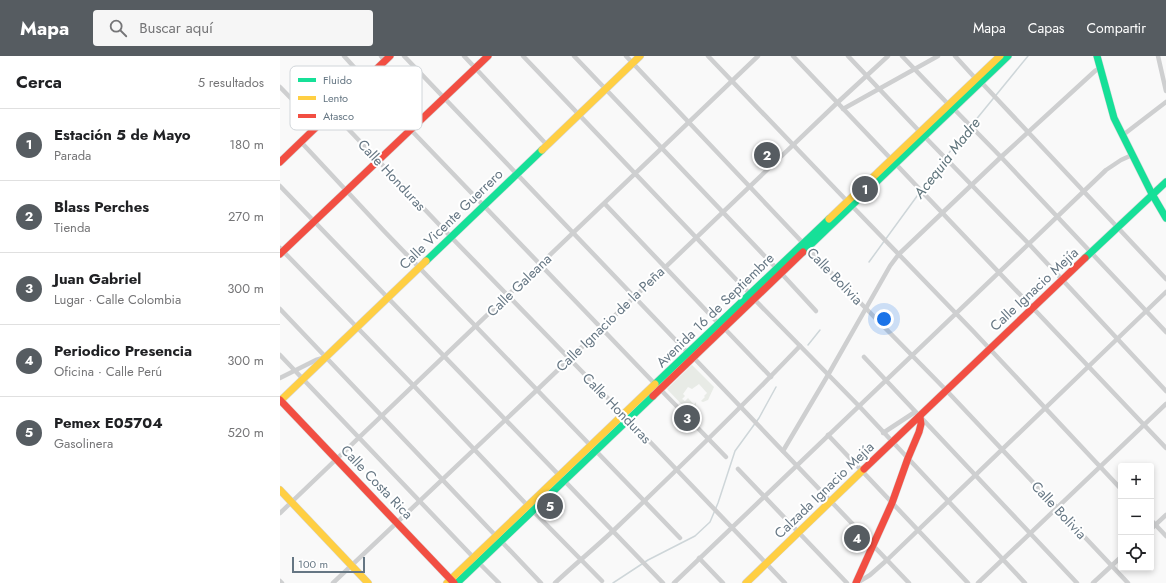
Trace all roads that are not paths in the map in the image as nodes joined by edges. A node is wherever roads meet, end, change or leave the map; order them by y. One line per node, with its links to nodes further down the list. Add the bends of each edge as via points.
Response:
1 (344, 56): 23 (street)
2 (404, 56): 25 (street)
3 (464, 56): 26 (street)
4 (488, 56): 26 (main road)
5 (523, 56): 43 (street)
6 (574, 56): 35 (street)
7 (626, 56): 22 (street, Calle Bolivia)
8 (640, 56): 22 (main road, Calle Vicente Guerrero)
9 (708, 56): 31 (street)
10 (758, 56): 31 (street, Calle Galeana)
11 (793, 56): 40 (street)
12 (848, 56): 29 (street)
13 (888, 56): 29 (street, Calle Ignacio de la Peña)
14 (902, 56): 27 (street)
15 (938, 56): 27 (street)
16 (955, 56): 32 (street)
17 (1000, 56): 32 (main road, Avenida 16 de Septiembre)
18 (1008, 56): 32 (main road, Avenida 16 de Septiembre)
19 (1097, 56): 28 (main road)
20 (1158, 56): 36 (street)
21 (385, 58): 24 (main road)
22 (633, 63): 35 (main road, Calle Vicente Guerrero); 45 (street, Calle Bolivia)
23 (353, 66)
24 (378, 66)
25 (414, 66)
26 (476, 68): 38 (main road); 53 (street)
27 (914, 68): 34 (street); 41 (street)
28 (1100, 68): 49 (street); 51 (main road, via 1110,105)
29 (866, 74): 34 (street); 40 (street, Calle Ignacio de la Peña)
30 (422, 75): 38 (street)
31 (732, 80): 45 (street, Calle Galeana); 54 (street)
32 (979, 80): 41 (main road, Avenida 16 de Septiembre); 49 (street)
33 (280, 86): 37 (street)
34 (879, 88): 42 (street); 50 (street)
35 (606, 89): 43 (main road, Calle Vicente Guerrero); 55 (street)
36 (1166, 91)
37 (290, 97)
38 (444, 98): 44 (main road); 61 (street)
39 (1166, 102): 51 (street)
40 (837, 103): 42 (street); 54 (street, Calle Ignacio de la Peña)
41 (951, 106): 50 (main road, Avenida 16 de Septiembre); 57 (street)
42 (843, 109): 60 (street)
43 (579, 115): 53 (main road, Calle Vicente Guerrero); 62 (street)
44 (422, 119)
45 (689, 122): 55 (street, Calle Galeana); 66 (street, Calle Bolivia)
46 (314, 130): 52 (main road)
47 (349, 130): 58 (street, Calle Honduras)
48 (411, 130): 58 (main road); 72 (street)
49 (1029, 132): 57 (street); 68 (street)
50 (922, 134): 60 (main road, Avenida 16 de Septiembre); 64 (street)
51 (1123, 135): 56 (main road)
52 (301, 142): 59 (main road); 67 (street)
53 (547, 145): 61 (main road, Calle Vicente Guerrero)
54 (793, 145): 66 (street, Calle Ignacio de la Peña); 71 (street)
55 (663, 148): 62 (street, Calle Galeana); 73 (street)
56 (1132, 155): 68 (street, via 1114,164); 69 (main road)
57 (1001, 157): 64 (street); 75 (street)
58 (378, 160): 67 (main road); 81 (street, Calle Honduras)
59 (280, 162)
60 (893, 162): 71 (main road, Avenida 16 de Septiembre); 74 (street)
61 (517, 174): 72 (main road, Calle Vicente Guerrero); 79 (street)
62 (636, 174): 70 (street, Calle Galeana); 80 (street)
63 (1166, 182): 69 (main road, Calle Ignacio Mejía)
64 (972, 184): 74 (street); 82 (street)
65 (280, 186): 77 (street)
66 (749, 187): 73 (street, Calle Ignacio de la Peña); 83 (street, Calle Bolivia)
67 (346, 191): 77 (main road); 89 (street)
68 (1084, 191): 75 (street); 78 (street)
69 (1152, 194): 76 (main road); 78 (main road, Calle Ignacio Mejía)
70 (604, 204): 79 (street, Calle Galeana); 88 (street)
71 (849, 204): 83 (main road, Avenida 16 de Septiembre); 86 (street)
72 (484, 206): 81 (main road, Calle Vicente Guerrero); 87 (street)
73 (724, 212): 80 (street, Calle Ignacio de la Peña); 90 (street)
74 (943, 212): 86 (street); 91 (street)
75 (1057, 217): 82 (street); 85 (street)
76 (1166, 218)
77 (315, 221): 84 (main road); 97 (street)
78 (1118, 227): 85 (main road, Calle Ignacio Mejía); 92 (street)
79 (574, 233): 87 (street, Calle Galeana); 98 (street)
80 (696, 237): 88 (street, Calle Ignacio de la Peña); 96 (street)
81 (451, 238): 89 (main road, Calle Vicente Guerrero); 95 (street, Calle Honduras)
82 (1029, 244): 91 (street); 93 (street)
83 (805, 246): 90 (main road, Avenida 16 de Septiembre); 99 (street, Calle Bolivia)
84 (281, 251): 107 (street)
85 (1092, 253): 93 (main road, Calle Ignacio Mejía); 103 (street)
86 (899, 254): 99 (street); 104 (street)
87 (540, 264): 95 (street, Calle Galeana); 108 (street)
88 (666, 266): 98 (street, Calle Ignacio de la Peña); 106 (street)
89 (419, 267): 97 (main road, Calle Vicente Guerrero); 105 (street)
90 (779, 271): 96 (main road, Avenida 16 de Septiembre); 102 (street)
91 (999, 272): 100 (street); 104 (street)
92 (1166, 279)
93 (1063, 280): 100 (main road, Calle Ignacio Mejía); 110 (street)
94 (1166, 292): 103 (street)
95 (507, 295): 105 (street, Calle Galeana); 119 (street, Calle Honduras)
96 (752, 296): 106 (main road, Avenida 16 de Septiembre); 111 (street)
97 (388, 297): 107 (main road, Calle Vicente Guerrero); 114 (street)
98 (634, 297): 108 (street, Calle Ignacio de la Peña); 115 (street)
99 (865, 308): 116 (street, Calle Bolivia); 122 (street)
100 (1033, 308): 112 (main road, Calle Ignacio Mejía); 120 (street)
101 (280, 309): 117 (street)
102 (816, 310)
103 (1146, 311): 109 (street); 110 (street)
104 (955, 313): 112 (street); 116 (street)
105 (476, 325): 114 (street, Calle Galeana); 129 (street)
106 (721, 326): 115 (main road, Avenida 16 de Septiembre); 123 (street)
107 (356, 327): 117 (main road, Calle Vicente Guerrero); 127 (street)
108 (602, 328): 119 (street, Calle Ignacio de la Peña); 128 (street)
109 (1166, 332)
110 (1118, 338): 120 (street); 131 (street)
111 (803, 349): 122 (street); 123 (street)
112 (989, 349): 130 (main road, Calle Ignacio Mejía); 136 (street)
113 (280, 355): 121 (street)
114 (445, 355): 127 (street, Calle Galeana); 140 (street)
115 (691, 355): 128 (main road, Avenida 16 de Septiembre); 135 (street)
116 (911, 355): 126 (street); 130 (street, Calle Bolivia)
117 (324, 357): 121 (street); 125 (main road, Calle Vicente Guerrero); 138 (street)
118 (864, 357): 126 (street)
119 (569, 359): 129 (street, Calle Ignacio de la Peña); 139 (street, Calle Honduras)
120 (1089, 367): 136 (street); 141 (street)
121 (295, 370): 124 (street); 125 (street)
122 (828, 375): 134 (street); 151 (street)
123 (771, 377): 135 (street)
124 (280, 378)
125 (302, 379): 132 (main road, Calle Vicente Guerrero); 144 (street)
126 (885, 380): 134 (street); 137 (street)
127 (414, 386): 138 (street, Calle Galeana); 149 (street)
128 (658, 387): 139 (main road, Avenida 16 de Septiembre); 145 (street)
129 (538, 389): 140 (street, Calle Ignacio de la Peña); 147 (street)
130 (946, 390): 137 (main road, Calle Ignacio Mejía); 150 (street, Calle Bolivia)
131 (1166, 391)
132 (280, 401): 154 (main road, Calle Costa Rica)
133 (1166, 404): 141 (street)
134 (858, 406): 142 (street); 143 (street)
135 (740, 407): 145 (street); 151 (street)
136 (1045, 408): 150 (street); 156 (street)
137 (918, 414): 142 (street); 146 (main road, Calzada Ignacio Mejía); 153 (main road, via 921,424); 160 (street)
138 (382, 416): 144 (street, Calle Galeana); 162 (street)
139 (626, 417): 147 (main road, Avenida 16 de Septiembre); 157 (street, Calle Honduras)
140 (506, 419): 149 (street, Calle Ignacio de la Peña); 161 (street)
141 (1144, 425): 148 (street); 156 (street)
142 (883, 433): 146 (street)
143 (828, 435): 155 (street); 159 (street)
144 (360, 437): 154 (street, Calle Galeana); 166 (street)
145 (708, 439): 152 (street); 157 (street)
146 (892, 442): 153 (street); 159 (main road, Calzada Ignacio Mejía)
147 (594, 448): 161 (main road, Avenida 16 de Septiembre); 167 (street)
148 (1166, 448)
149 (475, 449): 162 (street, Calle Ignacio de la Peña); 172 (street)
150 (1002, 450): 160 (street); 173 (street, Calle Bolivia)
151 (782, 451): 155 (street)
152 (726, 457)
153 (908, 458): 168 (street); 171 (main road)
154 (337, 459): 169 (street, Calle Galeana); 176 (main road, Calle Costa Rica)
155 (796, 465): 165 (street); 170 (street)
156 (1100, 467): 163 (street); 173 (street)
157 (676, 469): 167 (street); 178 (street, Calle Honduras)
158 (738, 469): 165 (street)
159 (862, 472): 170 (main road, Calzada Ignacio Mejía); 171 (street)
160 (976, 475): 168 (street); 182 (street)
161 (562, 478): 172 (main road, Avenida 16 de Septiembre); 179 (street)
162 (443, 479): 166 (street, Calle Ignacio de la Peña); 185 (street)
163 (1118, 485)
164 (280, 490): 169 (main road)
165 (764, 496): 178 (street); 181 (street)
166 (420, 501): 176 (street, Calle Ignacio de la Peña); 190 (street)
167 (643, 501): 179 (street); 184 (street)
168 (949, 501): 180 (street); 189 (street)
169 (292, 502): 174 (street, Calle Galeana); 194 (main road)
170 (831, 502): 181 (main road, Calzada Ignacio Mejía); 186 (street)
171 (892, 503): 180 (street); 186 (main road)
172 (530, 508): 185 (main road, Avenida 16 de Septiembre); 188 (street)
173 (1057, 508): 182 (street); 195 (street, Calle Bolivia)
174 (280, 513)
175 (1166, 515): 177 (street)
176 (397, 522): 194 (street, Calle Ignacio de la Peña); 196 (main road, Calle Costa Rica)
177 (1156, 524): 183 (street)
178 (732, 527): 187 (street); 193 (street, Calle Honduras)
179 (612, 531): 188 (street); 203 (street)
180 (918, 531): 191 (street); 211 (street)
181 (798, 533): 193 (main road, Calzada Ignacio Mejía); 208 (street)
182 (1030, 533): 189 (street); 214 (street)
183 (1166, 536)
184 (680, 538)
185 (498, 539): 190 (main road, Avenida 16 de Septiembre); 201 (street)
186 (873, 546): 191 (street); 209 (main road)
187 (699, 558): 204 (street); 205 (street)
188 (580, 559): 197 (street); 202 (street)
189 (1003, 559): 212 (street); 213 (street)
190 (476, 560): 196 (main road, Avenida 16 de Septiembre); 200 (street)
191 (887, 560): 209 (street); 210 (street)
192 (1118, 560): 195 (street)
193 (766, 564): 206 (main road, Calzada Ignacio Mejía); 207 (street, Calle Honduras)
194 (352, 565): 198 (street, Calle Ignacio de la Peña); 199 (main road)
195 (1111, 566): 215 (street); 216 (street, Calle Bolivia)
196 (452, 582)
197 (602, 582)
198 (333, 583)
199 (368, 583)
200 (498, 583)
201 (541, 583)
202 (555, 583)
203 (663, 583)
204 (674, 583)
205 (723, 583)
206 (746, 583)
207 (785, 583)
208 (847, 583)
209 (856, 583)
210 (909, 583)
211 (968, 583)
212 (978, 583)
213 (1025, 583)
214 (1077, 583)
215 (1093, 583)
216 (1128, 583)

